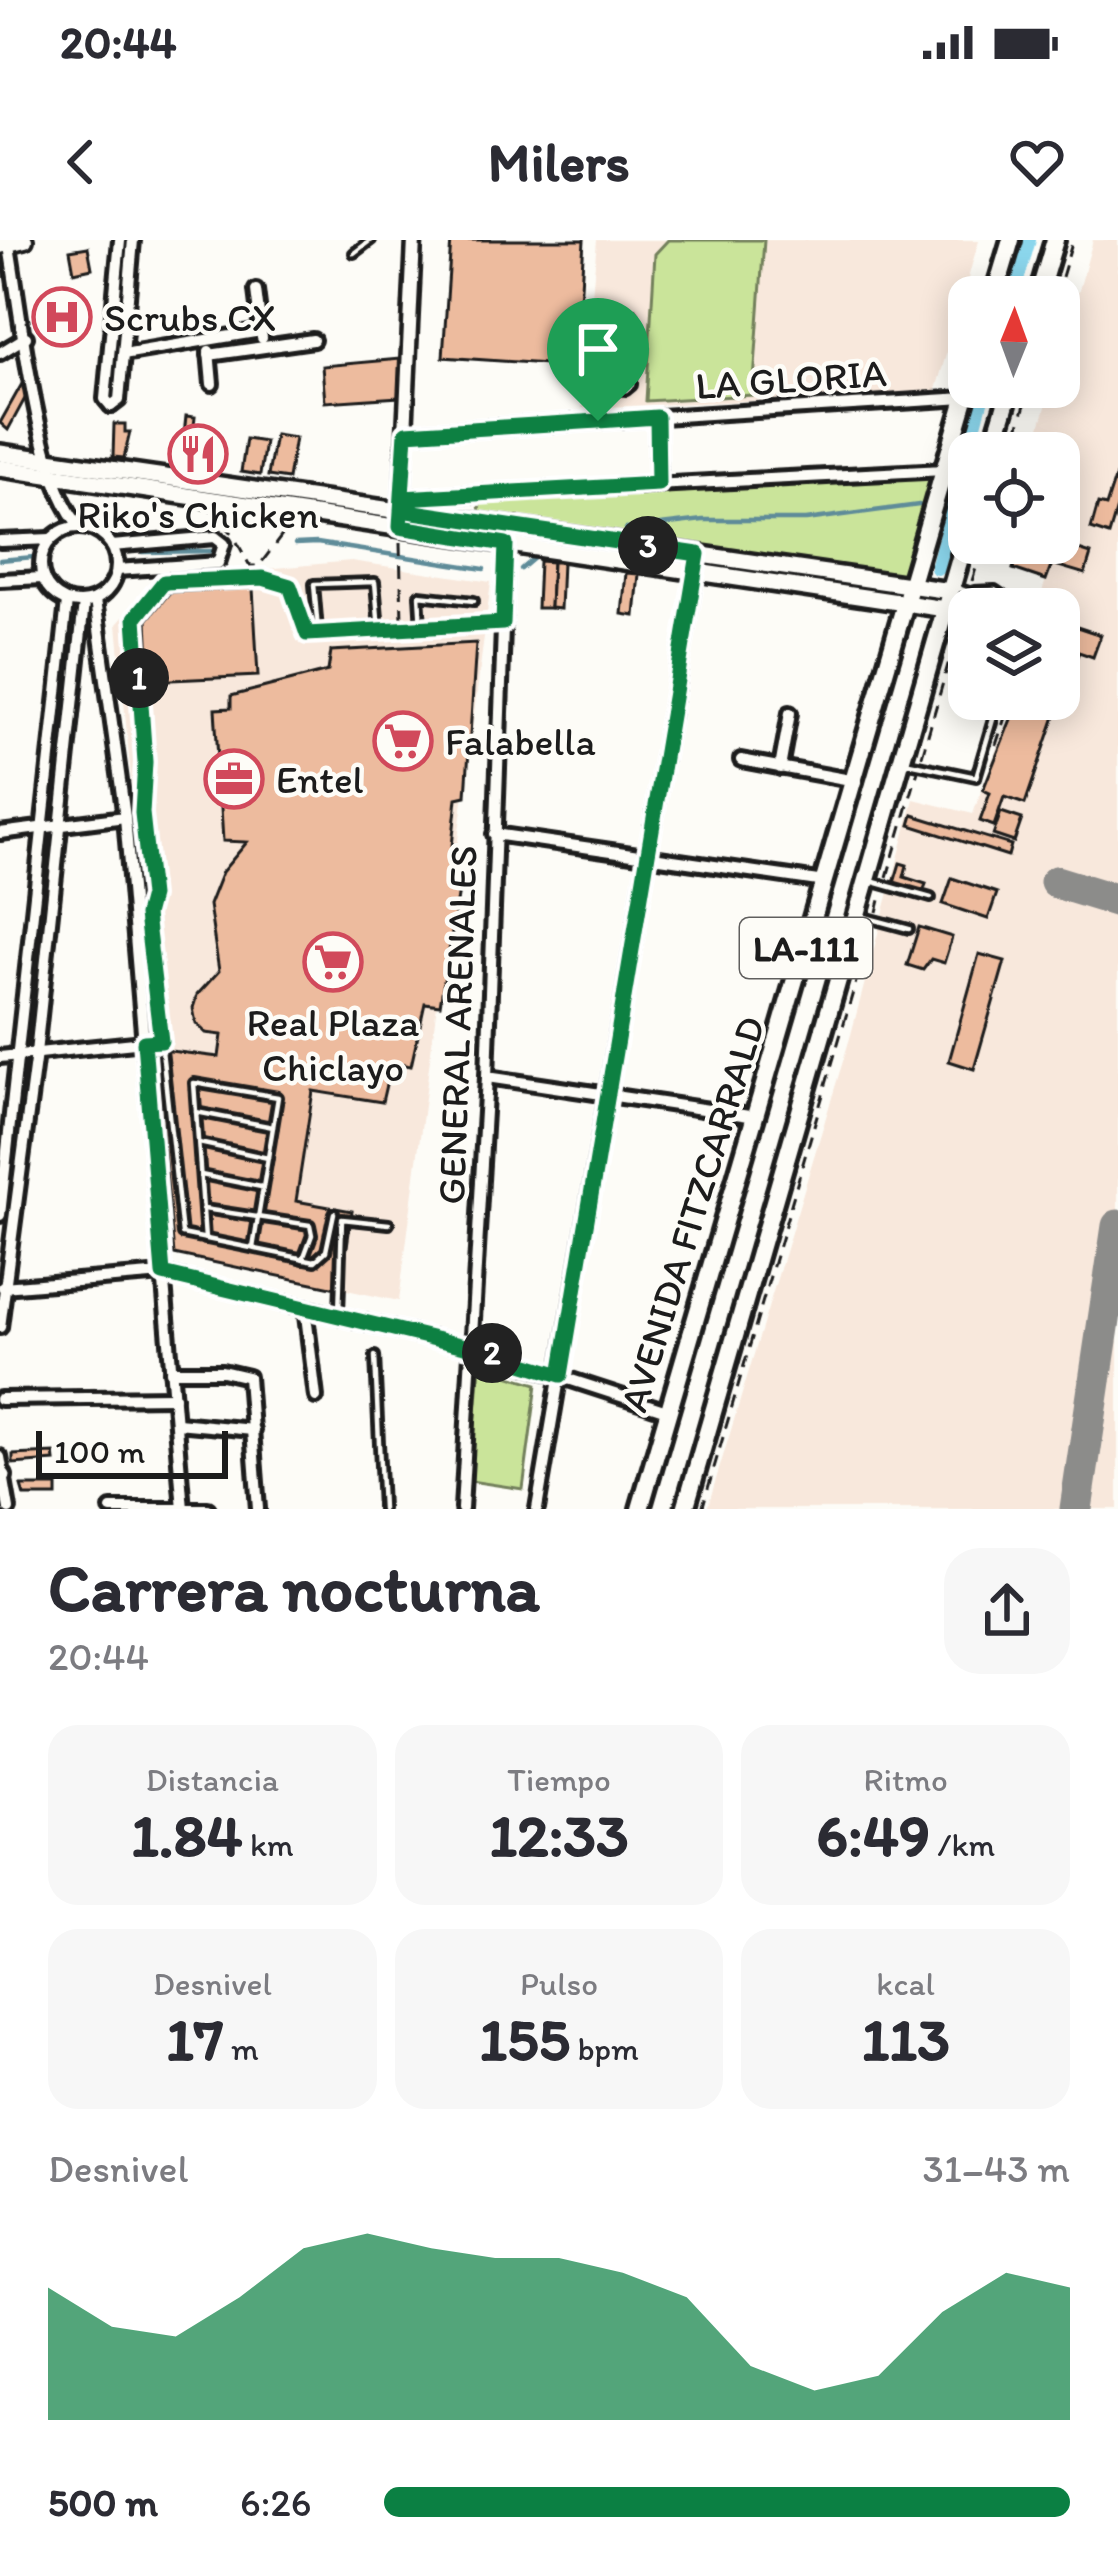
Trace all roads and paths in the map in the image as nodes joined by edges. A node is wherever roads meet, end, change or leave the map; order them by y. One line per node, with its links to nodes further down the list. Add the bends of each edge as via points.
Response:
1 (25, 240): 9 (main road)
2 (120, 240): 21 (street, via 105,398 111,406 119,400)
3 (133, 240): 21 (street)
4 (371, 240): 10 (lane)
5 (414, 240): 29 (street)
6 (1011, 240): 11 (highway)
7 (1055, 240): 12 (highway)
8 (1072, 240): 13 (path)
9 (5, 243): 16 (street)
10 (353, 253)
11 (1000, 276)
12 (1044, 276)
13 (1062, 276)
14 (256, 290): 15 (street)
15 (261, 331): 17 (street); 19 (street)
16 (26, 338): 20 (street); 32 (street)
17 (207, 340): 21 (street); 22 (street)
18 (313, 340): 19 (street)
19 (263, 347): 22 (street)
20 (0, 353)
21 (123, 354)
22 (209, 355): 23 (street)
23 (212, 384)
24 (600, 388): 24 (lane, via 632,385 633,314 605,319); 28 (lane)
25 (948, 393): 27 (street, LA GLORIA)
26 (962, 408): 33 (highway, AVENIDA FITZCARRALD / LA-111)
27 (657, 417): 28 (street, LA GLORIA); 34 (street)
28 (598, 421): 29 (street, LA GLORIA)
29 (406, 433): 36 (street)
30 (0, 453): 32 (main road)
31 (0, 468): 32 (main road)
32 (51, 468): 35 (main road); 36 (main road); 37 (street); 38 (street)
33 (944, 470): 34 (street); 48 (highway, AVENIDA FITZCARRALD / LA-111)
34 (658, 484): 36 (street)
35 (292, 511): 36 (main road); 44 (path, via 269,553)
36 (401, 520): 41 (main road); 43 (main road); 55 (path)
37 (81, 527): 38 (street); 42 (street)
38 (63, 530): 39 (street)
39 (51, 539): 40 (street); 46 (street, via 41,557)
40 (0, 541)
41 (506, 544): 43 (main road); 53 (street, GENERAL ARENALES)
42 (112, 546): 45 (street); 45 (street, via 215,537 224,544 218,562)
43 (697, 562): 48 (main road); 72 (street)
44 (250, 566)
45 (117, 570): 51 (street, via 110,588)
46 (43, 578): 47 (street); 50 (street)
47 (0, 580)
48 (910, 592): 49 (main road); 65 (highway, AVENIDA FITZCARRALD / LA-111)
49 (948, 593)
50 (67, 602): 51 (street); 69 (street)
51 (89, 602): 67 (street); 68 (street)
52 (474, 602): 54 (lane, via 419,595)
53 (503, 623): 54 (lane); 71 (street, GENERAL ARENALES)
54 (421, 627): 55 (lane)
55 (403, 628): 56 (lane)
56 (379, 630): 57 (lane); 57 (lane, via 375,582 314,584)
57 (319, 634): 66 (lane, via 307,634 294,593 279,579 164,582 135,618)
58 (948, 635): 63 (highway, AVENIDA FITZCARRALD / LA-111)
59 (948, 658): 63 (path)
60 (790, 713): 64 (street)
61 (993, 720): 63 (lane, via 976,777)
62 (741, 760): 64 (street)
63 (911, 763): 74 (highway, AVENIDA FITZCARRALD / LA-111); 74 (path)
64 (780, 768): 65 (street)
65 (856, 781): 73 (highway, AVENIDA FITZCARRALD / LA-111)
66 (142, 813): 67 (lane); 78 (lane)
67 (125, 817): 68 (street); 79 (street)
68 (63, 826): 69 (street); 80 (street)
69 (45, 828): 70 (street); 81 (street)
70 (0, 833)
71 (494, 834): 72 (street); 83 (street, GENERAL ARENALES)
72 (650, 856): 73 (street); 84 (street)
73 (825, 882): 86 (highway, AVENIDA FITZCARRALD / LA-111)
74 (876, 883): 75 (lane); 76 (highway, AVENIDA FITZCARRALD / LA-111); 76 (path)
75 (932, 898)
76 (866, 918): 77 (lane); 126 (highway, AVENIDA FITZCARRALD / LA-111); 127 (path)
77 (909, 929)
78 (161, 1041): 79 (lane); 97 (lane, via 182,1234)
79 (144, 1042): 80 (street); 100 (street)
80 (36, 1053): 81 (street); 101 (street)
81 (18, 1055): 82 (street); 94 (street)
82 (0, 1057)
83 (487, 1077): 84 (street); 105 (street, GENERAL ARENALES)
84 (608, 1094): 86 (street); 108 (street)
85 (196, 1112): 87 (lane); 87 (lane, via 194,1083 278,1097); 88 (lane)
86 (756, 1117): 112 (highway, AVENIDA FITZCARRALD / LA-111)
87 (273, 1126): 89 (lane)
88 (199, 1143): 89 (lane); 90 (lane)
89 (268, 1158): 91 (lane)
90 (201, 1175): 91 (lane); 92 (lane)
91 (263, 1187): 95 (lane)
92 (204, 1209): 95 (lane); 97 (lane)
93 (334, 1213): 99 (lane, via 322,1257)
94 (0, 1215)
95 (258, 1217): 98 (lane); 99 (lane, via 312,1228)
96 (389, 1224): 103 (lane, via 342,1219)
97 (205, 1240): 98 (lane)
98 (253, 1248): 99 (lane)
99 (300, 1259)
100 (163, 1274): 101 (street); 102 (street); 107 (street)
101 (3, 1287): 104 (street)
102 (305, 1307): 103 (street); 110 (street)
103 (339, 1314): 105 (street)
104 (0, 1327)
105 (473, 1348): 108 (street); 123 (street, GENERAL ARENALES)
106 (375, 1356): 122 (lane)
107 (171, 1371): 109 (street); 114 (street, via 248,1377)
108 (561, 1375): 112 (street); 124 (street)
109 (173, 1396): 111 (street); 113 (street)
110 (316, 1397)
111 (0, 1399)
112 (667, 1412): 125 (highway, AVENIDA FITZCARRALD / LA-111)
113 (177, 1423): 114 (street); 117 (street)
114 (253, 1430): 121 (street)
115 (0, 1456): 116 (street)
116 (2, 1474): 118 (street)
117 (183, 1508): 119 (street); 120 (street)
118 (9, 1509)
119 (111, 1509)
120 (208, 1509)
121 (258, 1509)
122 (382, 1509)
123 (462, 1509)
124 (537, 1509)
125 (640, 1509)
126 (686, 1509)
127 (702, 1509)

